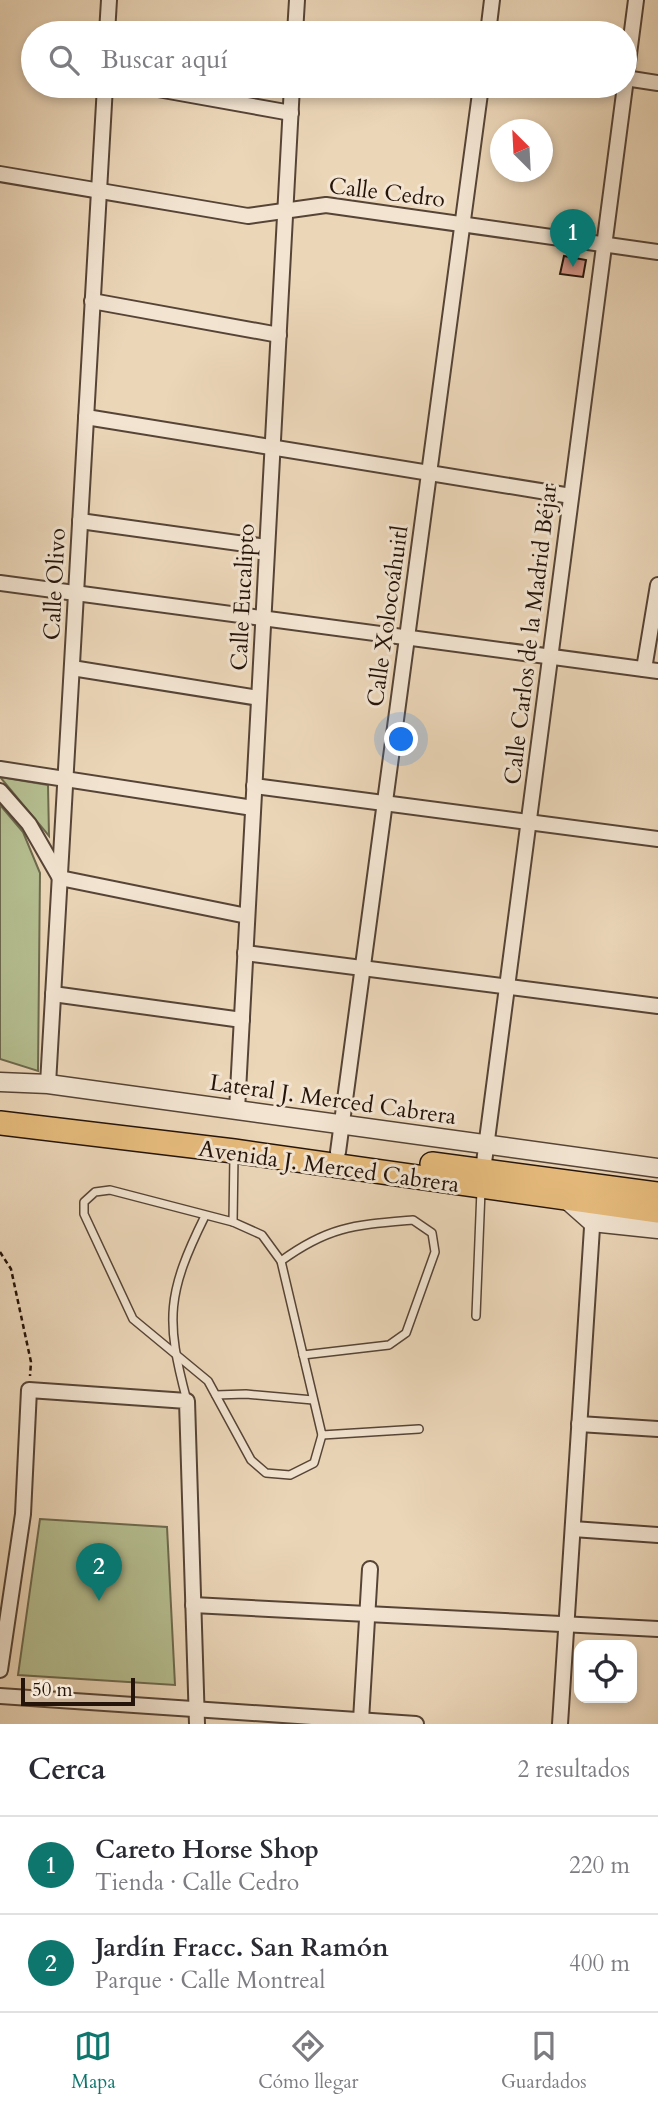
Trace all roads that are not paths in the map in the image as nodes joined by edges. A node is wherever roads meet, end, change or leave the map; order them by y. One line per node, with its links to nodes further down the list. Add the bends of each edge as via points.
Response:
1 (109, 0): 5 (street)
2 (296, 0): 6 (street)
3 (492, 0): 7 (street)
4 (636, 0): 8 (street, Calle Carlos de la Madrid Béjar)
5 (108, 21)
6 (297, 21)
7 (489, 21)
8 (633, 21)
9 (637, 80): 10 (street)
10 (658, 83)
11 (104, 98): 18 (street, Calle Olivo)
12 (208, 98): 16 (street)
13 (292, 98): 16 (street, Calle Eucalipto)
14 (479, 98): 20 (street, Calle Xolocoáhuitl)
15 (623, 98): 21 (street, Calle Carlos de la Madrid Béjar)
16 (291, 113): 19 (street, Calle Eucalipto)
17 (0, 174): 18 (street, Calle Cedro)
18 (99, 189): 19 (street, Calle Cedro, via 247,216); 23 (street, Calle Olivo)
19 (286, 212): 20 (street, Calle Cedro, via 326,205); 24 (street, Calle Eucalipto)
20 (462, 225): 21 (street, Calle Cedro); 27 (street, Calle Xolocoáhuitl)
21 (604, 244): 22 (street, Calle Cedro); 28 (street, Calle Carlos de la Madrid Béjar)
22 (658, 252)
23 (92, 301): 24 (street); 25 (street, Calle Olivo)
24 (279, 335): 26 (street, Calle Eucalipto)
25 (86, 417): 26 (street); 29 (street, Calle Olivo)
26 (273, 447): 27 (street); 30 (street, Calle Eucalipto)
27 (429, 472): 28 (street); 36 (street, Calle Xolocoáhuitl)
28 (571, 496): 37 (street, Calle Carlos de la Madrid Béjar)
29 (80, 521): 30 (street); 33 (street, Calle Olivo)
30 (268, 547): 34 (street, Calle Eucalipto)
31 (0, 583): 33 (street)
32 (658, 585): 35 (street)
33 (76, 593): 34 (street); 38 (street, Calle Olivo)
34 (263, 621): 36 (street); 40 (street, Calle Eucalipto)
35 (655, 627): 39 (street)
36 (407, 638): 37 (street); 45 (street, Calle Xolocoáhuitl)
37 (550, 655): 39 (street); 47 (street, Calle Carlos de la Madrid Béjar)
38 (72, 668): 40 (street); 42 (street, Calle Olivo)
39 (651, 670)
40 (259, 698): 43 (street, Calle Eucalipto)
41 (0, 769): 42 (street)
42 (65, 780): 46 (street); 49 (street, Calle Olivo)
43 (254, 786): 45 (street); 46 (street, Calle Eucalipto)
44 (0, 791): 49 (street, via 29,824)
45 (385, 803): 47 (street); 52 (street, Calle Xolocoáhuitl)
46 (253, 808): 50 (street, Calle Eucalipto)
47 (528, 822): 48 (street); 53 (street, Calle Carlos de la Madrid Béjar)
48 (658, 839)
49 (60, 878): 50 (street); 54 (street, Calle Olivo)
50 (247, 916): 51 (street, Calle Eucalipto)
51 (245, 953): 52 (street); 56 (street, Calle Eucalipto)
52 (363, 968): 53 (street); 62 (street, Calle Xolocoáhuitl)
53 (507, 987): 55 (street); 63 (street, Calle Carlos de la Madrid Béjar)
54 (53, 994): 56 (street); 58 (street, Calle Olivo)
55 (658, 1006)
56 (242, 1020): 60 (street, Calle Eucalipto)
57 (0, 1082): 58 (street, Lateral J. Merced Cabrera)
58 (48, 1084): 60 (street, Lateral J. Merced Cabrera)
59 (0, 1108): 65 (main road, Avenida J. Merced Cabrera)
60 (237, 1110): 62 (street, Lateral J. Merced Cabrera)
61 (0, 1123): 64 (main road, Avenida J. Merced Cabrera)
62 (342, 1126): 63 (street, Lateral J. Merced Cabrera); 65 (street, Calle Xolocoáhuitl)
63 (486, 1146): 66 (street, Lateral J. Merced Cabrera); 67 (street, Calle Carlos de la Madrid Béjar)
64 (234, 1151): 67 (main road, Avenida J. Merced Cabrera); 72 (lane)
65 (338, 1152): 67 (main road, Avenida J. Merced Cabrera)
66 (658, 1168)
67 (482, 1179): 69 (main road, Avenida J. Merced Cabrera); 69 (main road, Avenida J. Merced Cabrera); 75 (lane)
68 (658, 1194): 69 (main road, Avenida J. Merced Cabrera)
69 (594, 1204): 70 (main road, Avenida J. Merced Cabrera); 73 (street); 81 (street)
70 (658, 1211)
71 (205, 1216): 72 (lane); 76 (lane, via 172,1301); 76 (lane, via 110,1190 95,1192 84,1202 85,1214 133,1319)
72 (233, 1222): 74 (lane, via 262,1235)
73 (658, 1229)
74 (281, 1262): 77 (lane); 77 (lane, via 311,1239 367,1224 413,1220 432,1233 435,1252 406,1333 389,1345)
75 (475, 1316)
76 (175, 1355): 78 (lane, via 208,1381); 80 (lane)
77 (303, 1355): 79 (lane)
78 (216, 1395): 79 (lane); 84 (lane, via 251,1460 266,1473 290,1475 314,1463)
79 (313, 1400): 84 (lane)
80 (187, 1401): 88 (street); 92 (street, via 29,1390 23,1514)
81 (579, 1424): 83 (street); 85 (street)
82 (419, 1429): 84 (lane)
83 (658, 1429)
84 (322, 1435)
85 (573, 1529): 86 (street); 90 (street)
86 (658, 1535)
87 (370, 1569): 89 (street)
88 (193, 1605): 89 (street); 94 (street)
89 (367, 1614): 90 (street); 95 (street)
90 (566, 1624): 91 (street); 97 (street)
91 (658, 1629)
92 (0, 1671)
93 (0, 1696): 94 (street)
94 (197, 1717): 95 (street)
95 (361, 1720): 96 (street)
96 (416, 1724)
97 (560, 1724)

